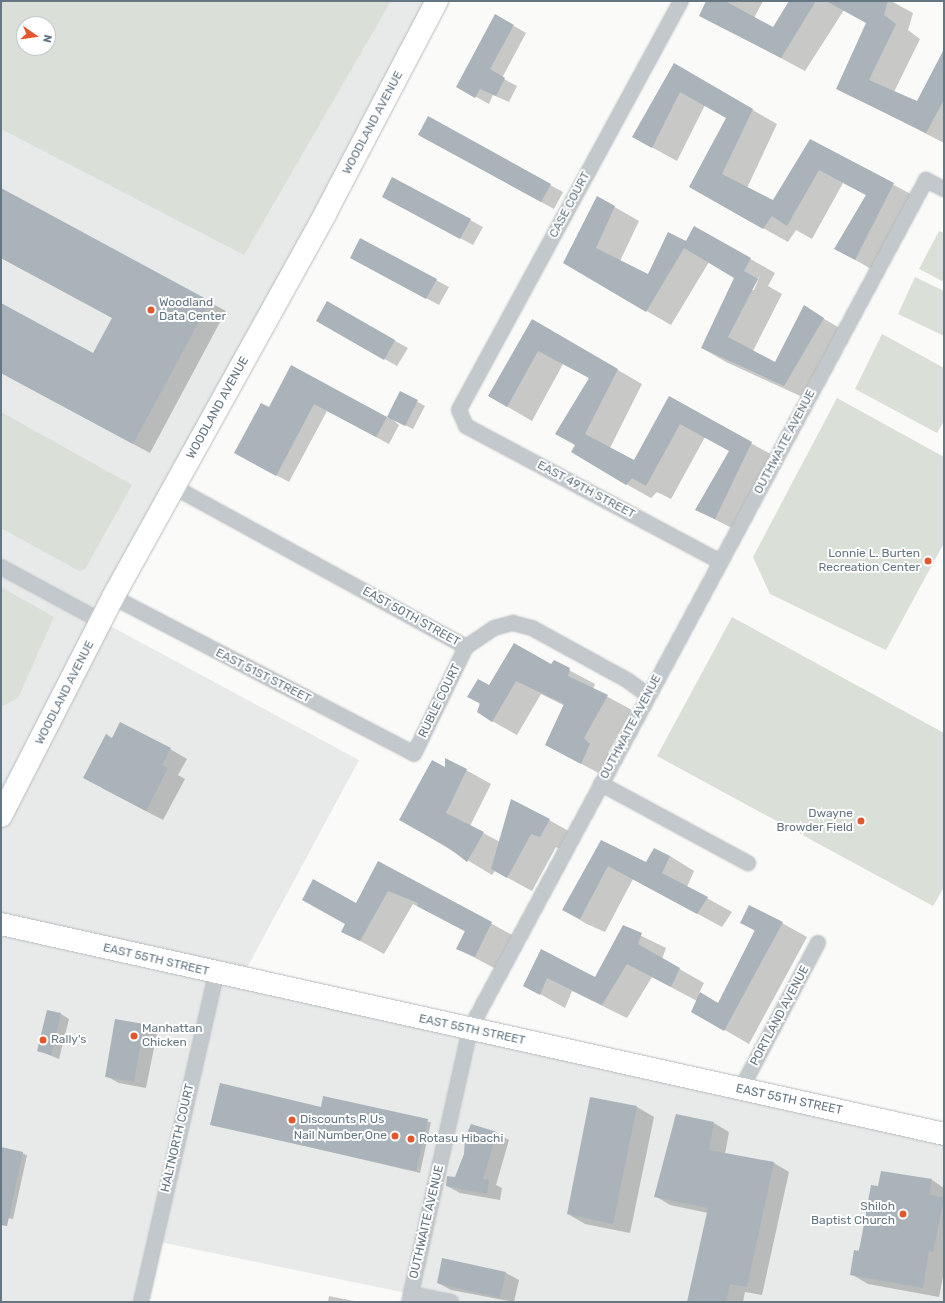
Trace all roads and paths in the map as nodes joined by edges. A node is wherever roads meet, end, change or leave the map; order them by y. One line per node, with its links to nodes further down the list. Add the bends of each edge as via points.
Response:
1 (437, 1): 5 (main road, WOODLAND AVENUE)
2 (681, 1): 4 (street, CASE COURT)
3 (944, 189): 6 (street, OUTHWAITE AVENUE, via 926,180)
4 (460, 410): 6 (street, EAST 49TH STREET, via 466,426)
5 (174, 487): 8 (main road, WOODLAND AVENUE); 10 (street, EAST 50TH STREET)
6 (721, 562): 11 (street, OUTHWAITE AVENUE)
7 (1, 567): 9 (street)
8 (113, 597): 9 (main road, WOODLAND AVENUE); 12 (street, EAST 51ST STREET)
9 (101, 621): 14 (main road, WOODLAND AVENUE)
10 (466, 647): 11 (street, EAST 50TH STREET, via 494,628 513,623 532,628 627,680); 12 (street, RUBLE COURT)
11 (648, 695): 13 (street, OUTHWAITE AVENUE)
12 (414, 754)
13 (601, 784): 15 (street); 19 (street, OUTHWAITE AVENUE)
14 (1, 816)
15 (748, 863)
16 (1, 924): 18 (main road, EAST 55TH STREET)
17 (818, 943): 20 (street, PORTLAND AVENUE)
18 (216, 974): 19 (main road, EAST 55TH STREET); 23 (street, HALTNORTH COURT)
19 (470, 1029): 20 (main road, EAST 55TH STREET); 22 (street, OUTHWAITE AVENUE)
20 (741, 1089): 21 (main road, EAST 55TH STREET)
21 (944, 1134)
22 (410, 1298): 24 (street)
23 (141, 1302)
24 (451, 1302)

